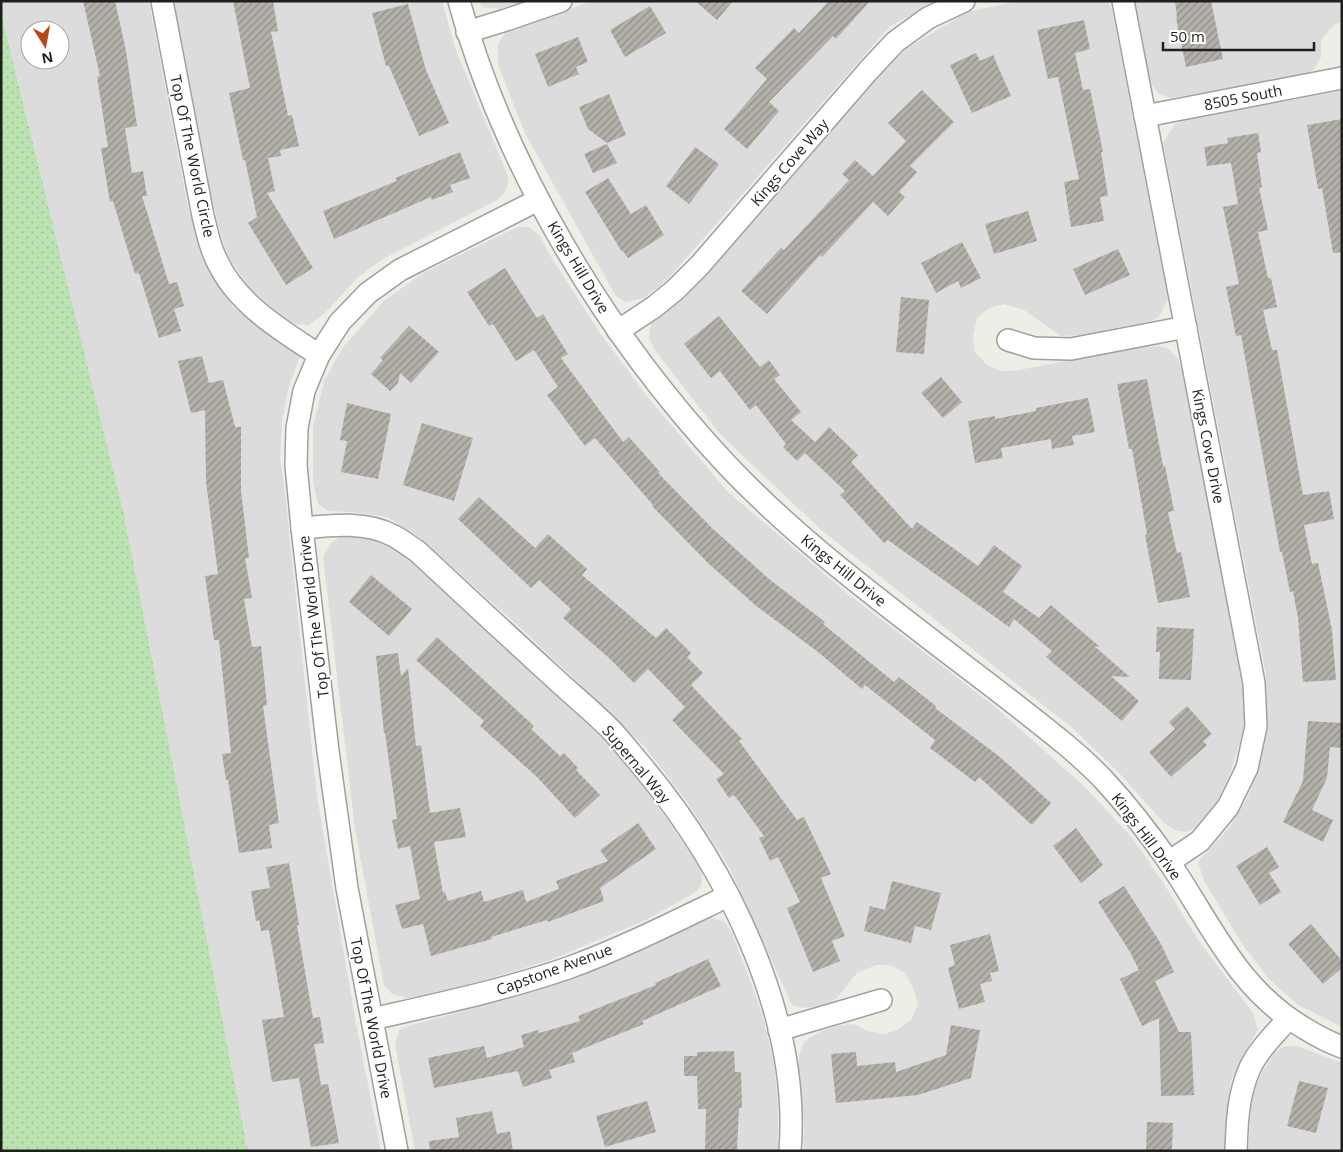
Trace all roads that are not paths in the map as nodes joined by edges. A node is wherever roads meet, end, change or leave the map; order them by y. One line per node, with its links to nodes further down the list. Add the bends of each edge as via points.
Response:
1 (162, 1): 13 (street, Top Of The World Circle, via 212,250 228,281 249,306)
2 (459, 1): 6 (street, Kings Hill Drive)
3 (560, 1): 6 (street)
4 (964, 1): 11 (street, Kings Cove Way, via 928,18 895,42 700,265 654,307)
5 (1123, 1): 8 (street, Kings Cove Drive)
6 (467, 32): 9 (street, Kings Hill Drive, via 500,117)
7 (1342, 78): 8 (street, 8505 South)
8 (1145, 116): 10 (street, Kings Cove Drive)
9 (538, 200): 11 (street, Kings Hill Drive); 13 (street, Top Of The World Drive, via 400,270 368,293 340,322)
10 (1186, 327): 12 (street, via 1071,349 1034,348); 15 (street, Kings Cove Drive, via 1254,683 1256,726 1247,768 1228,807 1200,841)
11 (618, 331): 15 (street, Kings Hill Drive, via 670,401 727,466 851,577 1063,742 1109,786)
12 (1008, 340)
13 (319, 355): 14 (street, Top Of The World Drive, via 304,391 298,428 296,465)
14 (302, 528): 16 (street, Supernal Way, via 367,527 393,535 417,550 614,734 656,783 696,838); 18 (street, Top Of The World Drive, via 344,870)
15 (1169, 862): 19 (street, Kings Hill Drive, via 1227,955 1255,990)
16 (728, 896): 18 (street, Capstone Avenue, via 569,967 489,992); 20 (street, Supernal Way, via 758,964)
17 (881, 1000): 20 (street)
18 (372, 1018): 22 (street, Top Of The World Drive)
19 (1288, 1019): 21 (street, Kings Hill Drive); 24 (street, via 1251,1066 1242,1090)
20 (779, 1030): 23 (street, Supernal Way, via 788,1080 792,1131)
21 (1342, 1047)
22 (397, 1151)
23 (790, 1151)
24 (1236, 1151)

